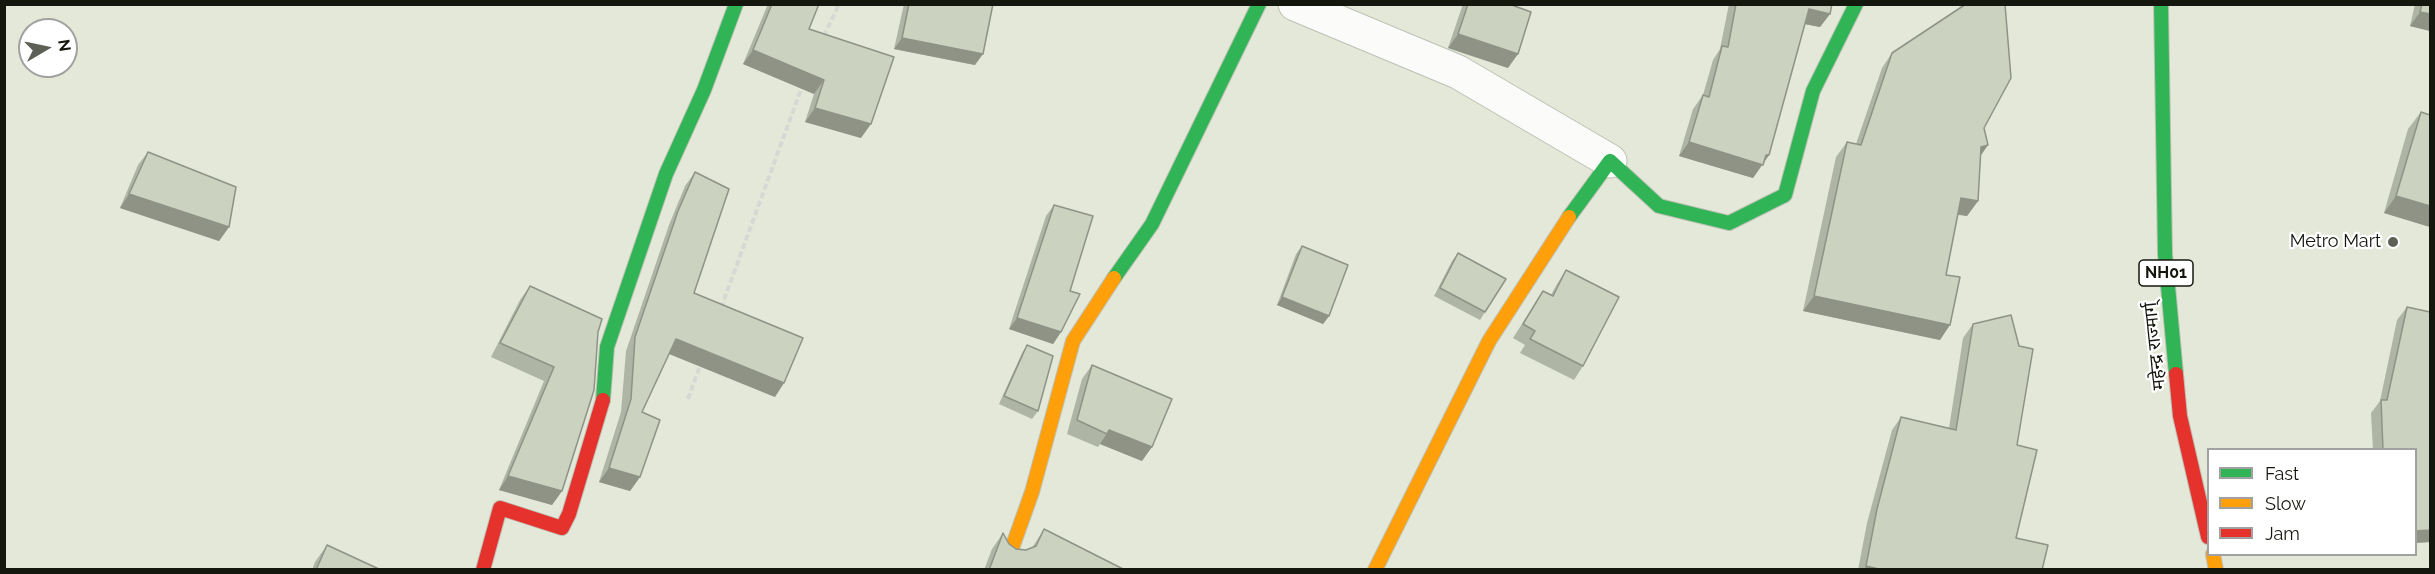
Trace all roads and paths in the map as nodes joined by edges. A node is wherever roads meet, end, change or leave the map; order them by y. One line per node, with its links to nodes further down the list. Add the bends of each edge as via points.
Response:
1 (736, 4): 15 (main road, via 704,90 666,174 607,347 603,407 562,528 500,508)
2 (839, 4): 7 (path)
3 (1259, 4): 14 (main road, via 1152,224 1073,341 1032,492)
4 (1295, 4): 9 (street, via 1458,72)
5 (1856, 4): 9 (main road, via 1813,91 1785,195 1729,223 1659,206)
6 (2161, 4): 13 (main road, महेन्द्र राज्मार्ग् / NH01, via 2165,254 2180,416)
7 (821, 42)
8 (804, 81): 10 (path)
9 (1610, 161): 16 (main road, via 1558,231 1489,341)
10 (720, 311)
11 (704, 355): 12 (path)
12 (688, 399)
13 (2207, 533)
14 (1012, 548)
15 (483, 570)
16 (1375, 570)

